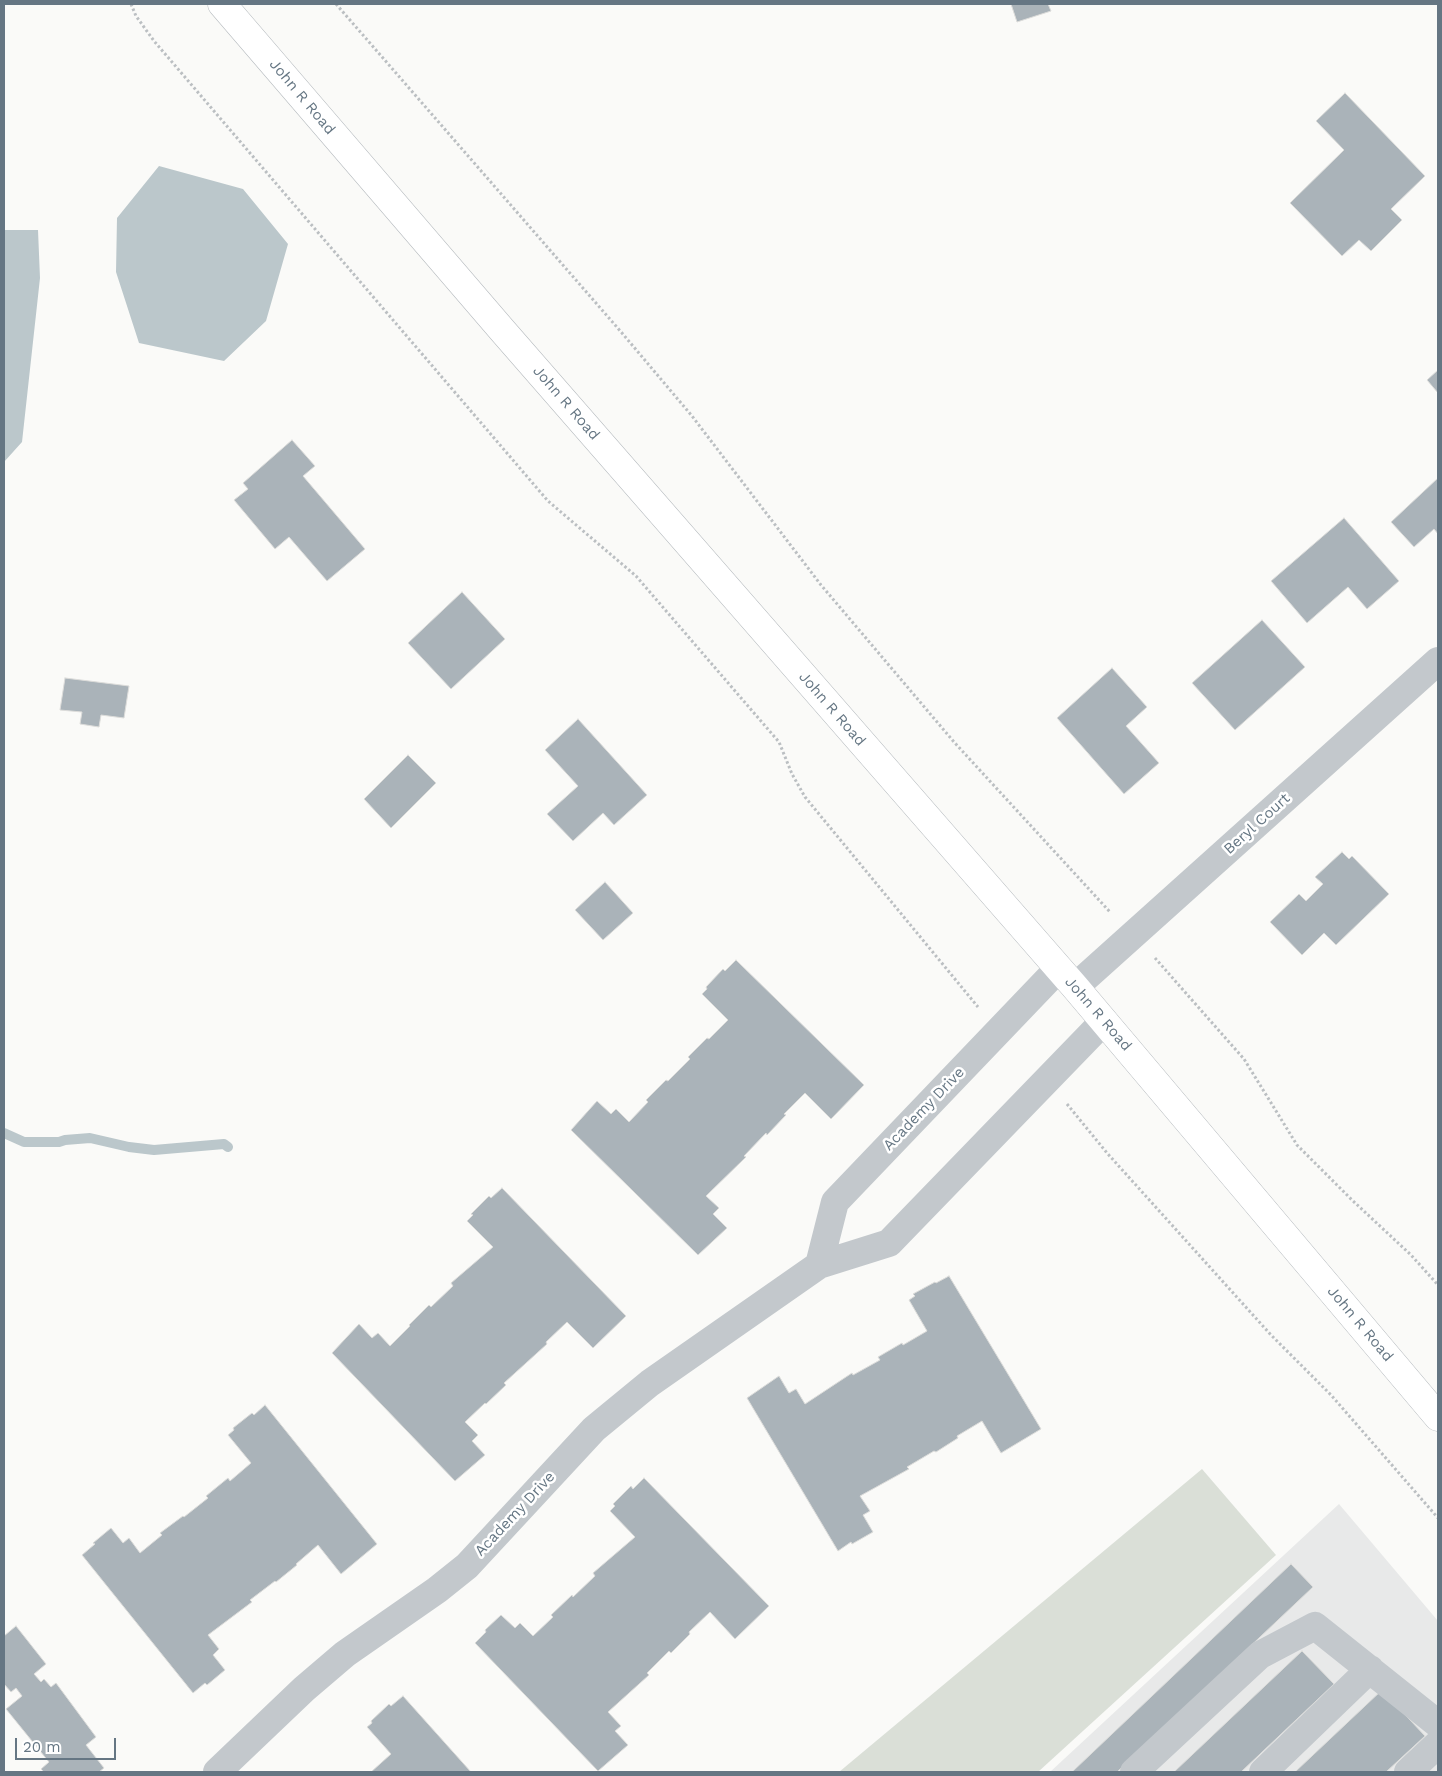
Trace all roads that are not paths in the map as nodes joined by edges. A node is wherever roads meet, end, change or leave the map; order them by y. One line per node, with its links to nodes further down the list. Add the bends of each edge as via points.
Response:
1 (222, 4): 3 (main road, John R Road)
2 (1438, 661): 3 (street, Beryl Court, via 1133,936)
3 (1067, 978): 4 (main road, John R Road); 5 (street, Academy Drive, via 999,1031 835,1202)
4 (1104, 1021): 5 (street, Academy Drive, via 889,1243); 6 (main road, John R Road)
5 (819, 1264): 10 (street, Academy Drive, via 650,1383 594,1429 466,1566 345,1654)
6 (1438, 1417)
7 (1370, 1670): 8 (street); 11 (street, via 1315,1626 1260,1655); 12 (street)
8 (1438, 1724)
9 (1438, 1744): 13 (street)
10 (217, 1772)
11 (1134, 1772)
12 (1263, 1772)
13 (1408, 1772)

